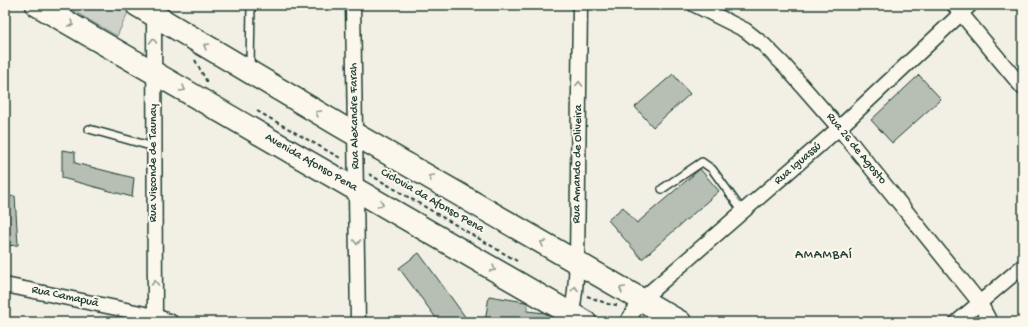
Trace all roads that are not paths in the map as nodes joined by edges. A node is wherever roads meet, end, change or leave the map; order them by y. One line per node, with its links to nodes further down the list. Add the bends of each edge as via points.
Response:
1 (37, 5): 8 (main road, Avenida Afonso Pena, one-way to 8)
2 (251, 5): 9 (lane)
3 (353, 5): 13 (street, Rua Alexandre Farah)
4 (695, 5): 12 (street, Rua 26 de Agosto, via 745,30 764,45)
5 (583, 8): 18 (street, Rua Amando de Oliveira, one-way to 5)
6 (962, 8): 10 (street); 12 (street, Rua Iguassú)
7 (143, 9): 8 (street, Rua Visconde de Taunay, one-way to 7); 9 (main road, one-way to 7)
8 (154, 72): 14 (street, Rua Visconde de Taunay); 15 (main road, Avenida Afonso Pena, one-way to 15)
9 (250, 72): 13 (main road, one-way to 9)
10 (1023, 88)
11 (89, 128): 14 (lane)
12 (839, 128): 17 (street, Rua Iguassú); 21 (street, Rua 26 de Agosto)
13 (356, 134): 15 (street, Rua Alexandre Farah); 18 (main road, one-way to 13)
14 (154, 147): 23 (street, Rua Visconde de Taunay, one-way to 14)
15 (356, 189): 24 (main road, Avenida Afonso Pena, one-way to 24); 26 (street, Rua Alexandre Farah, one-way to 26)
16 (662, 189): 17 (lane, via 702,162 712,169)
17 (743, 212): 22 (street, Rua Iguassú)
18 (577, 262): 22 (main road, one-way to 18); 24 (street, Rua Amando de Oliveira, one-way to 18)
19 (1023, 266): 21 (street)
20 (5, 285): 23 (street, Rua Camapuã)
21 (980, 303): 29 (street); 30 (street, Rua 26 de Agosto)
22 (638, 305): 27 (street, Rua Iguassú); 28 (main road)
23 (155, 319): 25 (street, Rua Camapuã)
24 (576, 319)
25 (171, 322)
26 (358, 322)
27 (627, 322)
28 (680, 322)
29 (957, 322)
30 (990, 322)

